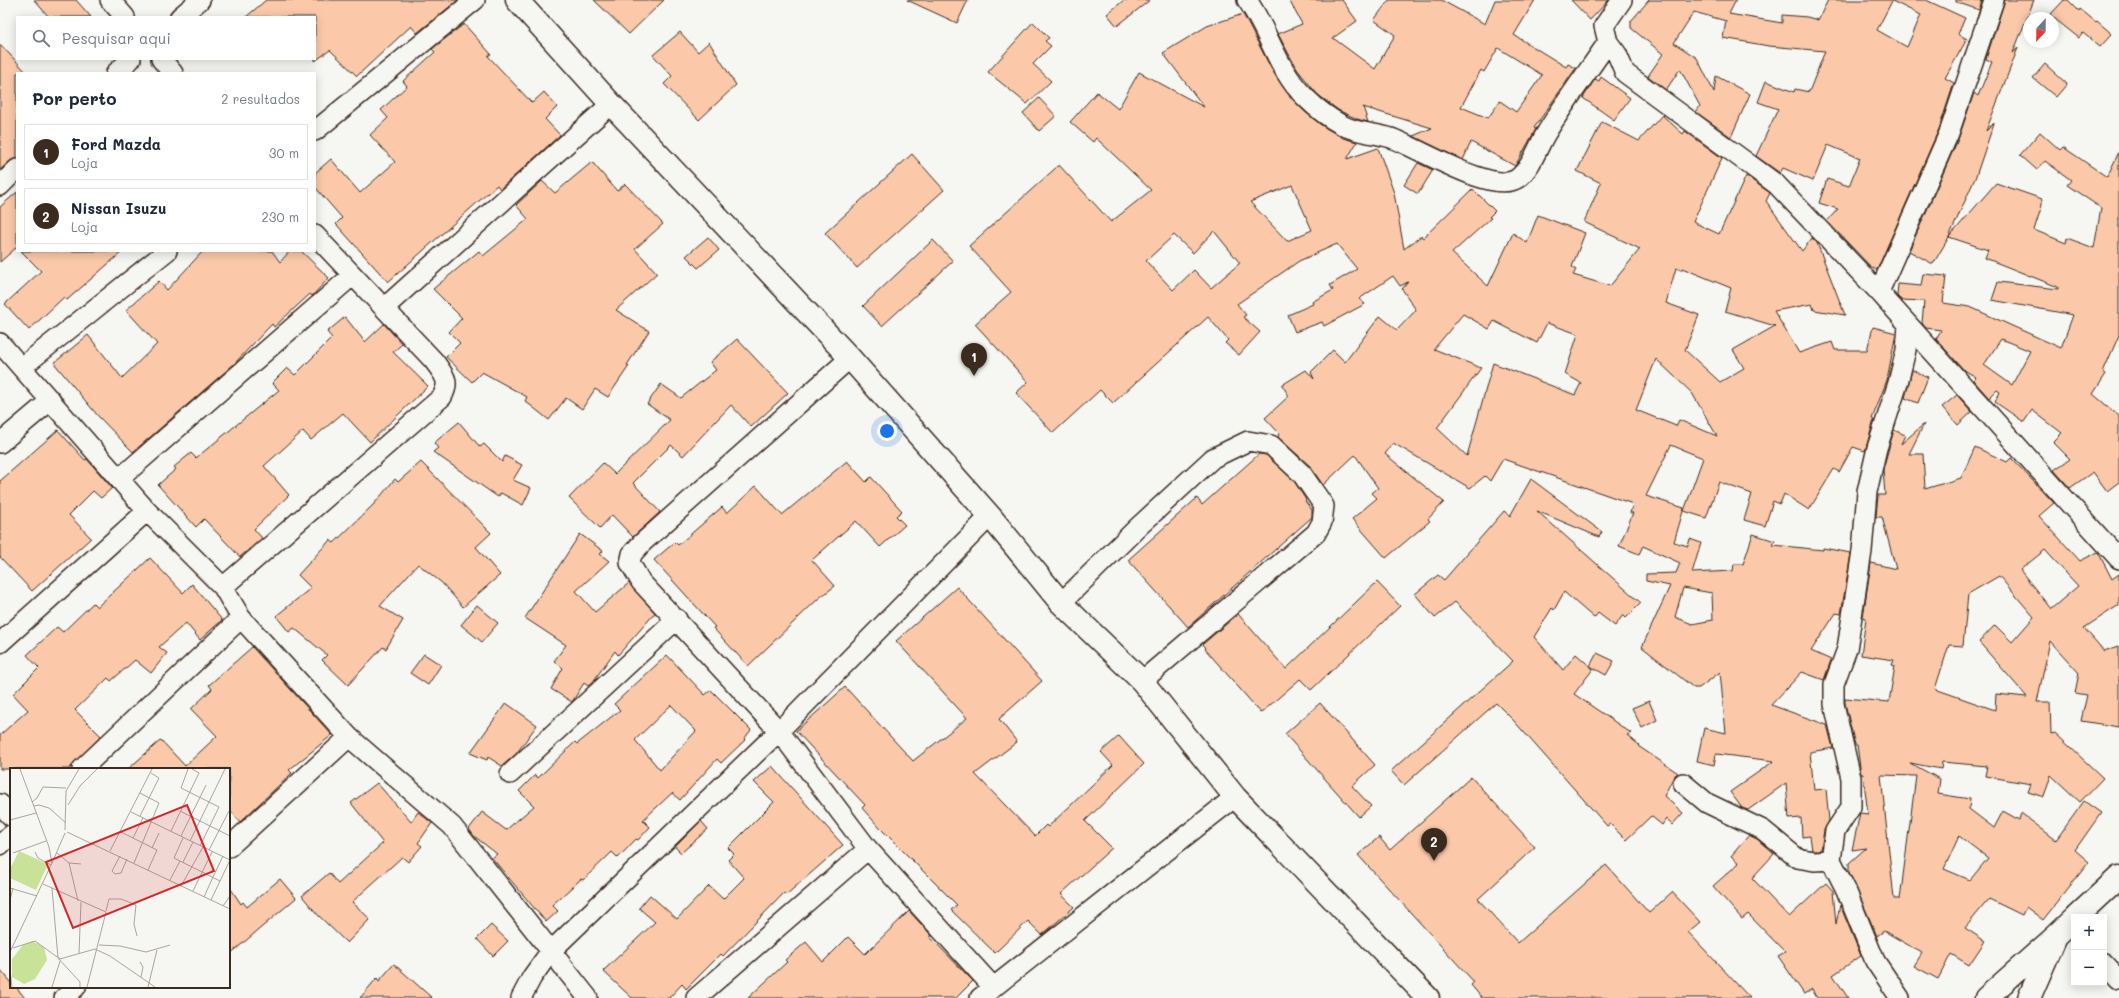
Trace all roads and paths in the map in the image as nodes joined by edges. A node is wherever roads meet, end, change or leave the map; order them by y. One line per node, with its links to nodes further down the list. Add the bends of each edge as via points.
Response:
1 (110, 0): 8 (street)
2 (200, 0): 9 (street)
3 (475, 0): 16 (street)
4 (517, 0): 15 (street)
5 (1247, 0): 10 (street, via 1258,15 1269,42 1289,77 1305,97 1342,126 1392,139 1472,176 1501,182 1517,179 1527,169 1546,135)
6 (1622, 0): 10 (street, via 1604,26)
7 (1994, 0): 22 (street, via 1949,133)
8 (124, 16)
9 (181, 16)
10 (1608, 42): 22 (street, via 1617,54 1625,73 1776,184)
11 (130, 60): 13 (street)
12 (162, 60): 14 (street)
13 (117, 72)
14 (172, 72)
15 (611, 104): 23 (street); 26 (street)
16 (316, 130)
17 (16, 170): 18 (street)
18 (0, 186)
19 (316, 236): 21 (street)
20 (165, 252): 27 (street)
21 (353, 275): 23 (street); 30 (street)
22 (1879, 292): 24 (street)
23 (384, 308): 34 (street, via 434,361 447,380 447,389 442,397)
24 (1908, 325): 33 (street); 52 (street, via 1906,350 1898,384 1876,448 1867,492 1862,551 1847,649 1834,684 1834,704 1851,778 1852,807 1835,831)
25 (0, 343): 27 (street)
26 (850, 358): 32 (street); 37 (street, via 632,554 632,569 641,582)
27 (22, 367): 28 (street)
28 (51, 400): 29 (street); 30 (street)
29 (0, 443)
30 (120, 479): 31 (street)
31 (147, 511): 34 (street); 38 (street)
32 (990, 516): 35 (street); 40 (street)
33 (2119, 559)
34 (223, 587): 36 (street)
35 (1061, 603): 39 (street); 39 (street, via 1213,458 1248,441 1256,442 1271,445 1302,474 1324,506 1322,522 1316,533)
36 (241, 618): 41 (street); 42 (street)
37 (677, 619): 40 (street); 43 (street)
38 (0, 643)
39 (1142, 681): 45 (street)
40 (779, 731): 51 (street); 55 (street)
41 (349, 737): 50 (street); 55 (street, via 452,826)
42 (83, 768)
43 (510, 774)
44 (1683, 783): 52 (street, via 1707,803 1763,830 1797,858)
45 (1235, 797): 59 (street); 64 (street)
46 (0, 804): 47 (street)
47 (10, 815)
48 (10, 836): 49 (street)
49 (0, 845)
50 (230, 846)
51 (868, 849): 59 (street); 63 (street)
52 (1831, 860): 65 (street, via 1875,961)
53 (2119, 876): 54 (street)
54 (2069, 926): 66 (street); 67 (street)
55 (550, 952): 61 (street); 62 (street)
56 (2107, 966): 57 (street)
57 (2119, 979)
58 (75, 988): 60 (street)
59 (987, 992)
60 (64, 998)
61 (521, 998)
62 (588, 998)
63 (696, 998)
64 (1428, 998)
65 (1900, 998)
66 (1986, 998)
67 (2029, 998)

